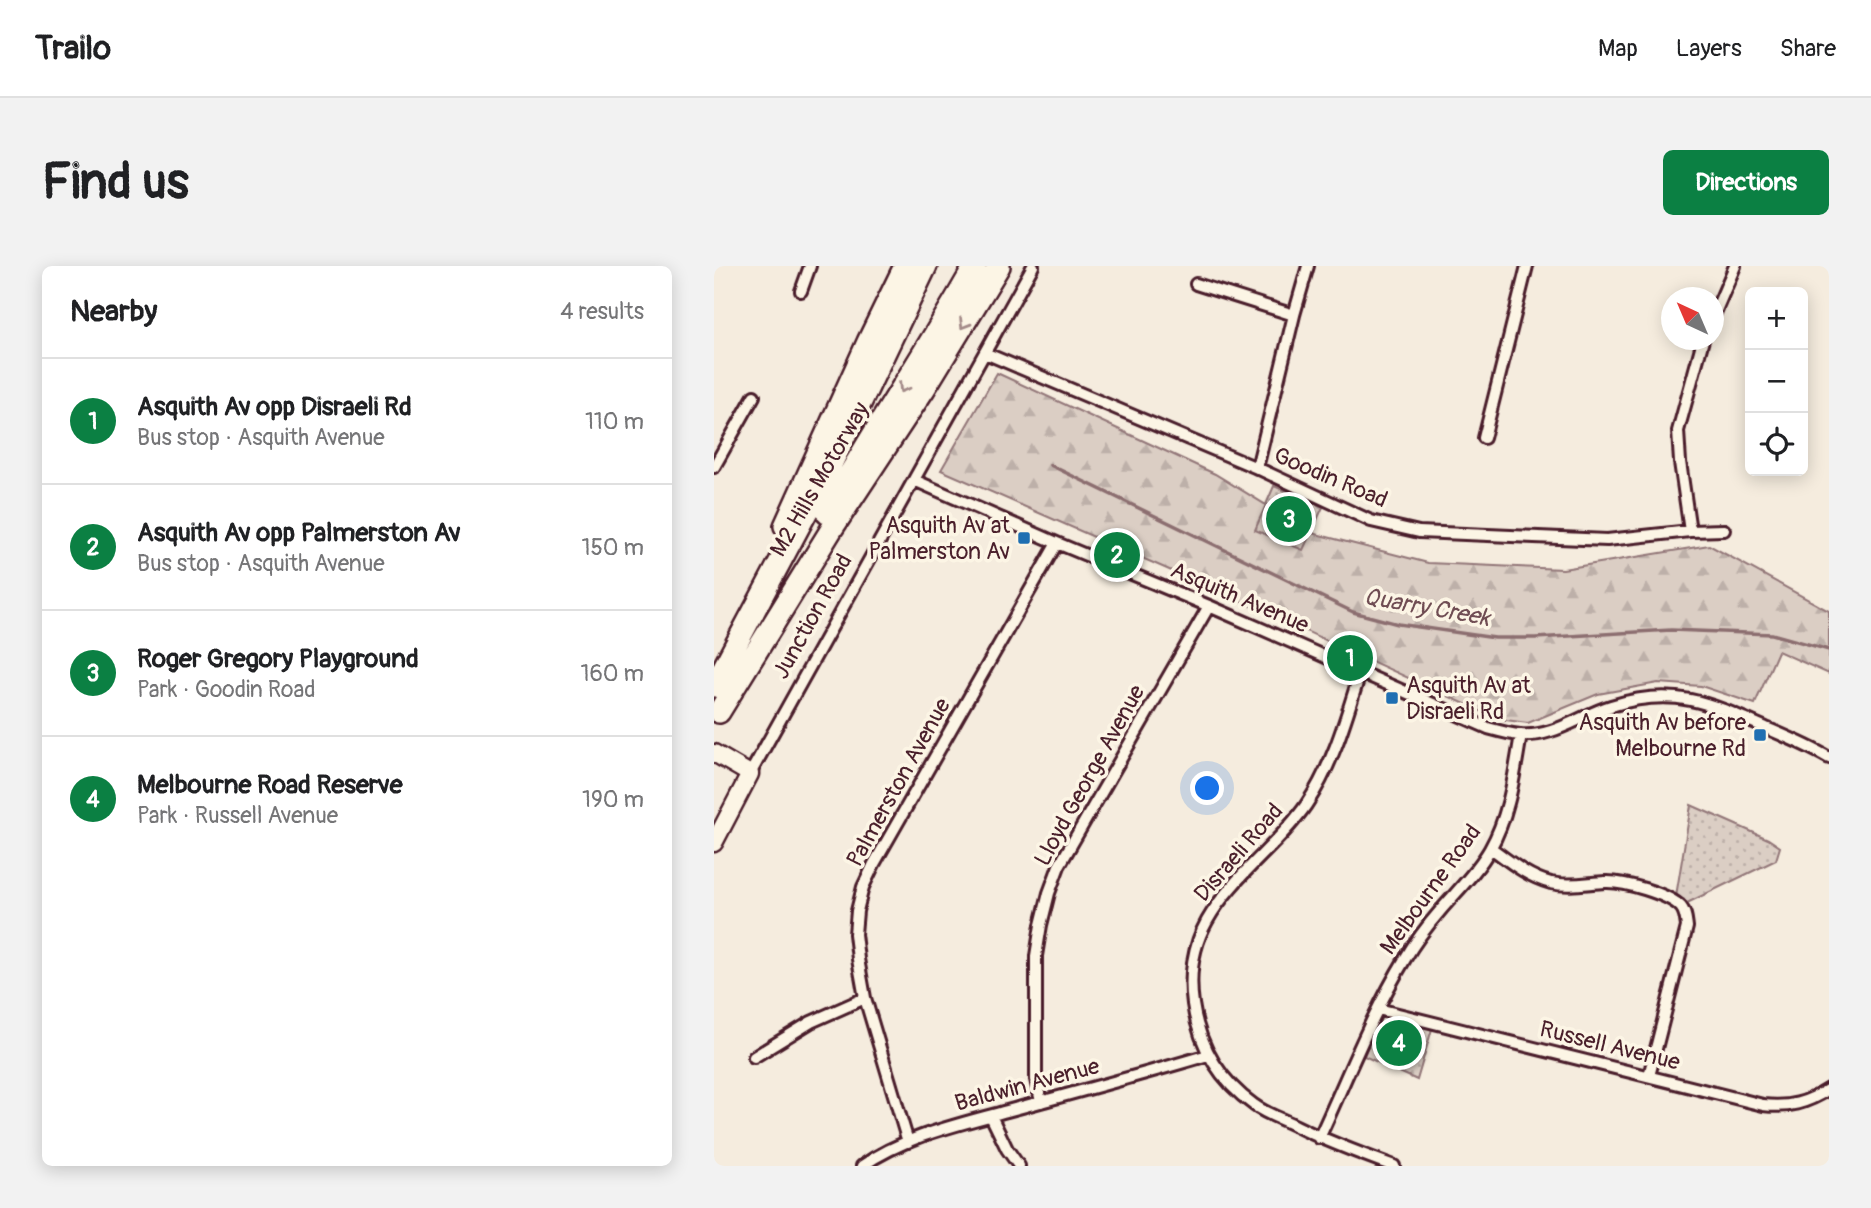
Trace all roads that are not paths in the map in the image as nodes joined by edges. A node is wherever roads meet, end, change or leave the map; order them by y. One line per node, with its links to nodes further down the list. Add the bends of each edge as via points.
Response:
1 (810, 266): 11 (street)
2 (905, 266): 26 (highway)
3 (926, 266): 26 (highway, M2 Hills Motorway, via 824,479)
4 (975, 266): 27 (highway, M2 Hills Motorway, one-way to 27, via 842,485)
5 (999, 266): 27 (highway, one-way to 27)
6 (1034, 266): 15 (street, Junction Road)
7 (1308, 266): 13 (street)
8 (1527, 266): 17 (street)
9 (1735, 266): 12 (street)
10 (1196, 284): 13 (street)
11 (801, 291)
12 (1724, 291)
13 (1294, 315): 19 (street)
14 (1698, 350): 22 (street, via 1678,431)
15 (985, 353): 19 (street, Goodin Road); 20 (street, Junction Road)
16 (754, 396): 18 (street)
17 (1484, 438)
18 (714, 467)
19 (1257, 468): 22 (street, Goodin Road, via 1371,521 1419,532 1608,540)
20 (914, 480): 23 (street, Asquith Avenue); 31 (street, Junction Road)
21 (1724, 530): 22 (street, Goodin Road)
22 (1690, 531)
23 (1058, 543): 24 (street, Asquith Avenue); 34 (street, Palmerston Avenue, via 863,887 855,934)
24 (1209, 606): 25 (street, Asquith Avenue); 40 (street, Lloyd George Avenue, via 1059,866 1049,893 1036,956 1036,1079)
25 (1360, 673): 28 (street, Asquith Avenue, via 1472,722); 36 (street, Disraeli Road, via 1329,764 1306,805 1230,888 1206,922 1193,958 1191,991)
26 (719, 678)
27 (717, 717)
28 (1521, 735): 30 (street, Asquith Avenue, via 1550,731 1634,700 1674,697 1716,706); 33 (street, Melbourne Road, via 1510,797)
29 (718, 755): 31 (street)
30 (1829, 758)
31 (750, 774): 32 (street, Junction Road)
32 (714, 843)
33 (1491, 848): 35 (street, Melbourne Road, via 1412,947); 38 (street, via 1524,872 1555,884 1624,883 1681,907 1687,927)
34 (865, 998): 37 (street, via 811,1022); 43 (street, Palmerston Avenue)
35 (1378, 1009): 38 (street, Russell Avenue); 42 (street, Melbourne Road)
36 (1208, 1055): 40 (street, Baldwin Avenue); 42 (street, Disraeli Road, via 1229,1083 1255,1106)
37 (754, 1057)
38 (1649, 1076): 39 (street, Russell Avenue, via 1774,1106 1803,1103)
39 (1829, 1089)
40 (1041, 1102): 41 (street, Baldwin Avenue)
41 (991, 1116): 43 (street, Baldwin Avenue); 45 (street)
42 (1319, 1138): 46 (street, Disraeli Road)
43 (908, 1142): 44 (street, Baldwin Avenue)
44 (862, 1166)
45 (1019, 1166)
46 (1394, 1166)

